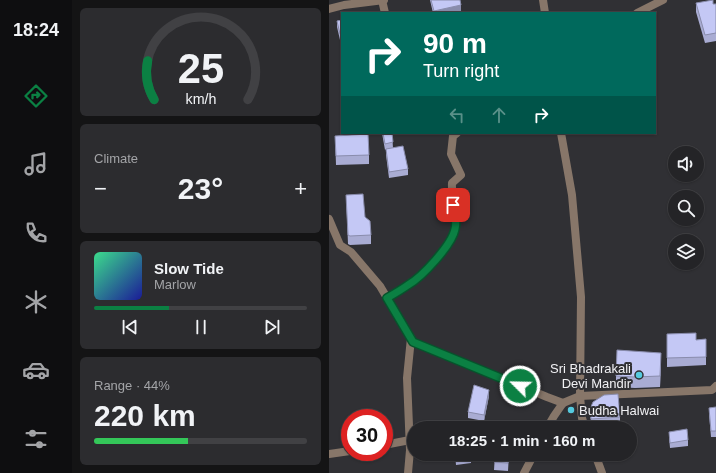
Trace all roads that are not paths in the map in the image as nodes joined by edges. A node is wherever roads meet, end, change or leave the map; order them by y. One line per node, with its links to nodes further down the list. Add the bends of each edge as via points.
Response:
1 (383, 0): 4 (street); 5 (street)
2 (543, 0): 6 (street)
3 (663, 0): 7 (street)
4 (329, 9)
5 (385, 12)
6 (545, 12)
7 (639, 12)
8 (456, 134): 11 (street, via 453,136 451,154 461,175 452,183 455,230 447,247 431,265 410,285)
9 (561, 134): 14 (street, via 571,194 581,297)
10 (329, 219): 11 (street, via 340,245 351,252)
11 (387, 298): 12 (street)
12 (411, 338): 15 (street, via 413,342); 16 (street, via 407,378)
13 (716, 386): 14 (street, via 712,390)
14 (580, 396): 15 (street); 18 (street)
15 (563, 403): 17 (street)
16 (409, 421)
17 (551, 421)
18 (583, 421)
19 (407, 441): 20 (street)
20 (393, 443)
21 (341, 452): 22 (street)
22 (329, 454)
23 (409, 461): 26 (street)
24 (530, 461): 27 (street)
25 (598, 461): 28 (street)
26 (408, 473)
27 (524, 473)
28 (602, 473)

